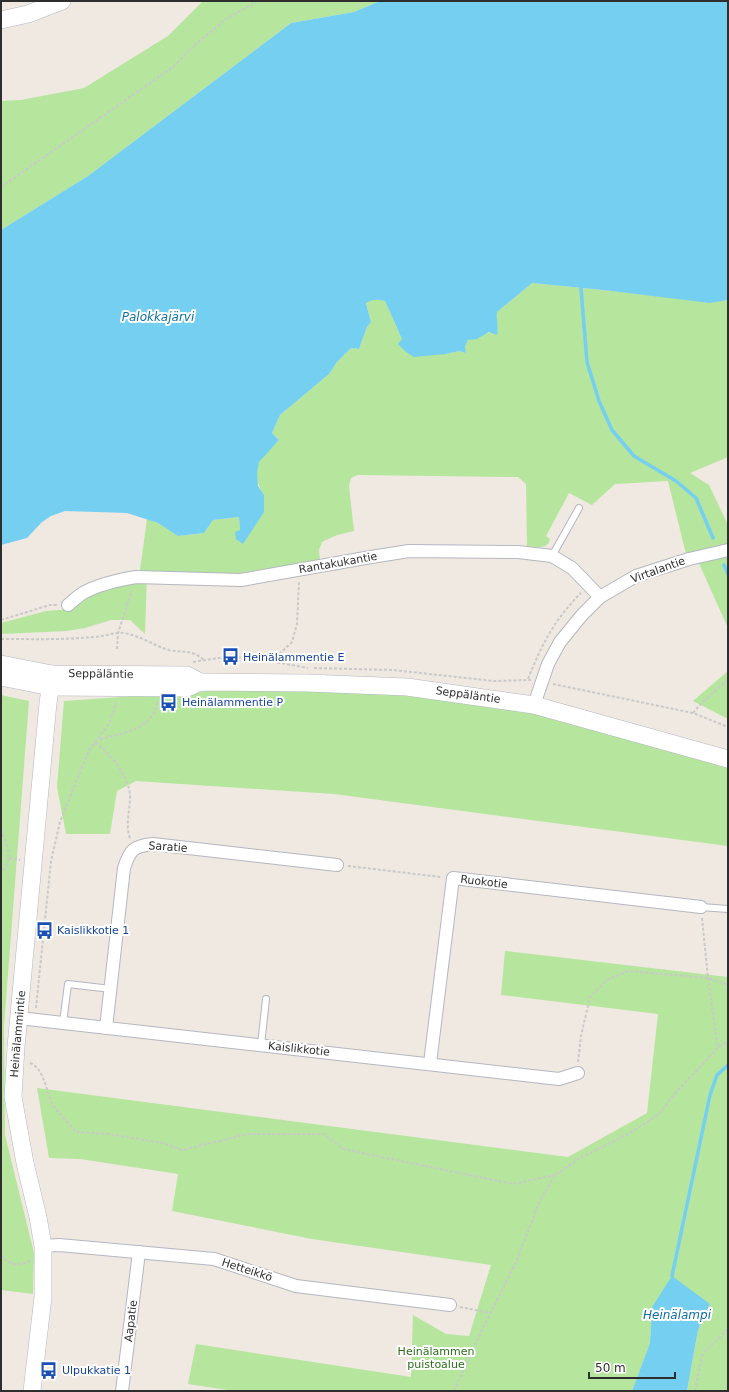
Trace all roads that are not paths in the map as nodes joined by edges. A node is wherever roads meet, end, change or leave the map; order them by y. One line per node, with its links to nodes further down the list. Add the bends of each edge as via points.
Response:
1 (62, 1): 2 (main road, via 28,14)
2 (1, 20)
3 (579, 508): 5 (lane)
4 (728, 550): 6 (street, Virtalantie, via 636,576)
5 (552, 556): 6 (street, Rantakukantie, via 572,568); 7 (street, Rantakukantie, via 518,552 409,551 241,580 136,577 103,584 83,593)
6 (600, 597): 11 (street, Virtalantie, via 560,642 548,664)
7 (68, 605)
8 (1, 664): 10 (main road, Seppäläntie)
9 (1, 677): 10 (main road, Seppäläntie)
10 (51, 680): 11 (main road, Seppäläntie, via 187,688 200,682 407,687); 18 (main road, Heinälammintie, via 46,718)
11 (534, 705): 12 (main road, Seppäläntie)
12 (728, 759)
13 (337, 865): 16 (street, Saratie, via 153,844 133,848 124,868)
14 (701, 907): 15 (lane); 22 (street, Ruokotie, via 453,878)
15 (728, 909)
16 (111, 989): 19 (lane, via 68,984); 20 (street, Saratie)
17 (266, 999): 21 (lane)
18 (26, 1019): 19 (street, Kaislikkotie); 24 (main road, Heinälammintie, via 13,1097)
19 (63, 1023): 20 (street, Kaislikkotie)
20 (106, 1028): 21 (street, Kaislikkotie)
21 (261, 1045): 22 (street, Kaislikkotie)
22 (430, 1063): 23 (street, Kaislikkotie, via 559,1079)
23 (578, 1073)
24 (43, 1251): 25 (street, Hetteikkö, via 59,1245); 27 (main road, Heinälammintie, via 43,1297)
25 (139, 1252): 26 (street, Hetteikkö, via 214,1259 296,1286); 28 (street, Aapatie)
26 (450, 1305)
27 (32, 1391)
28 (122, 1391)

